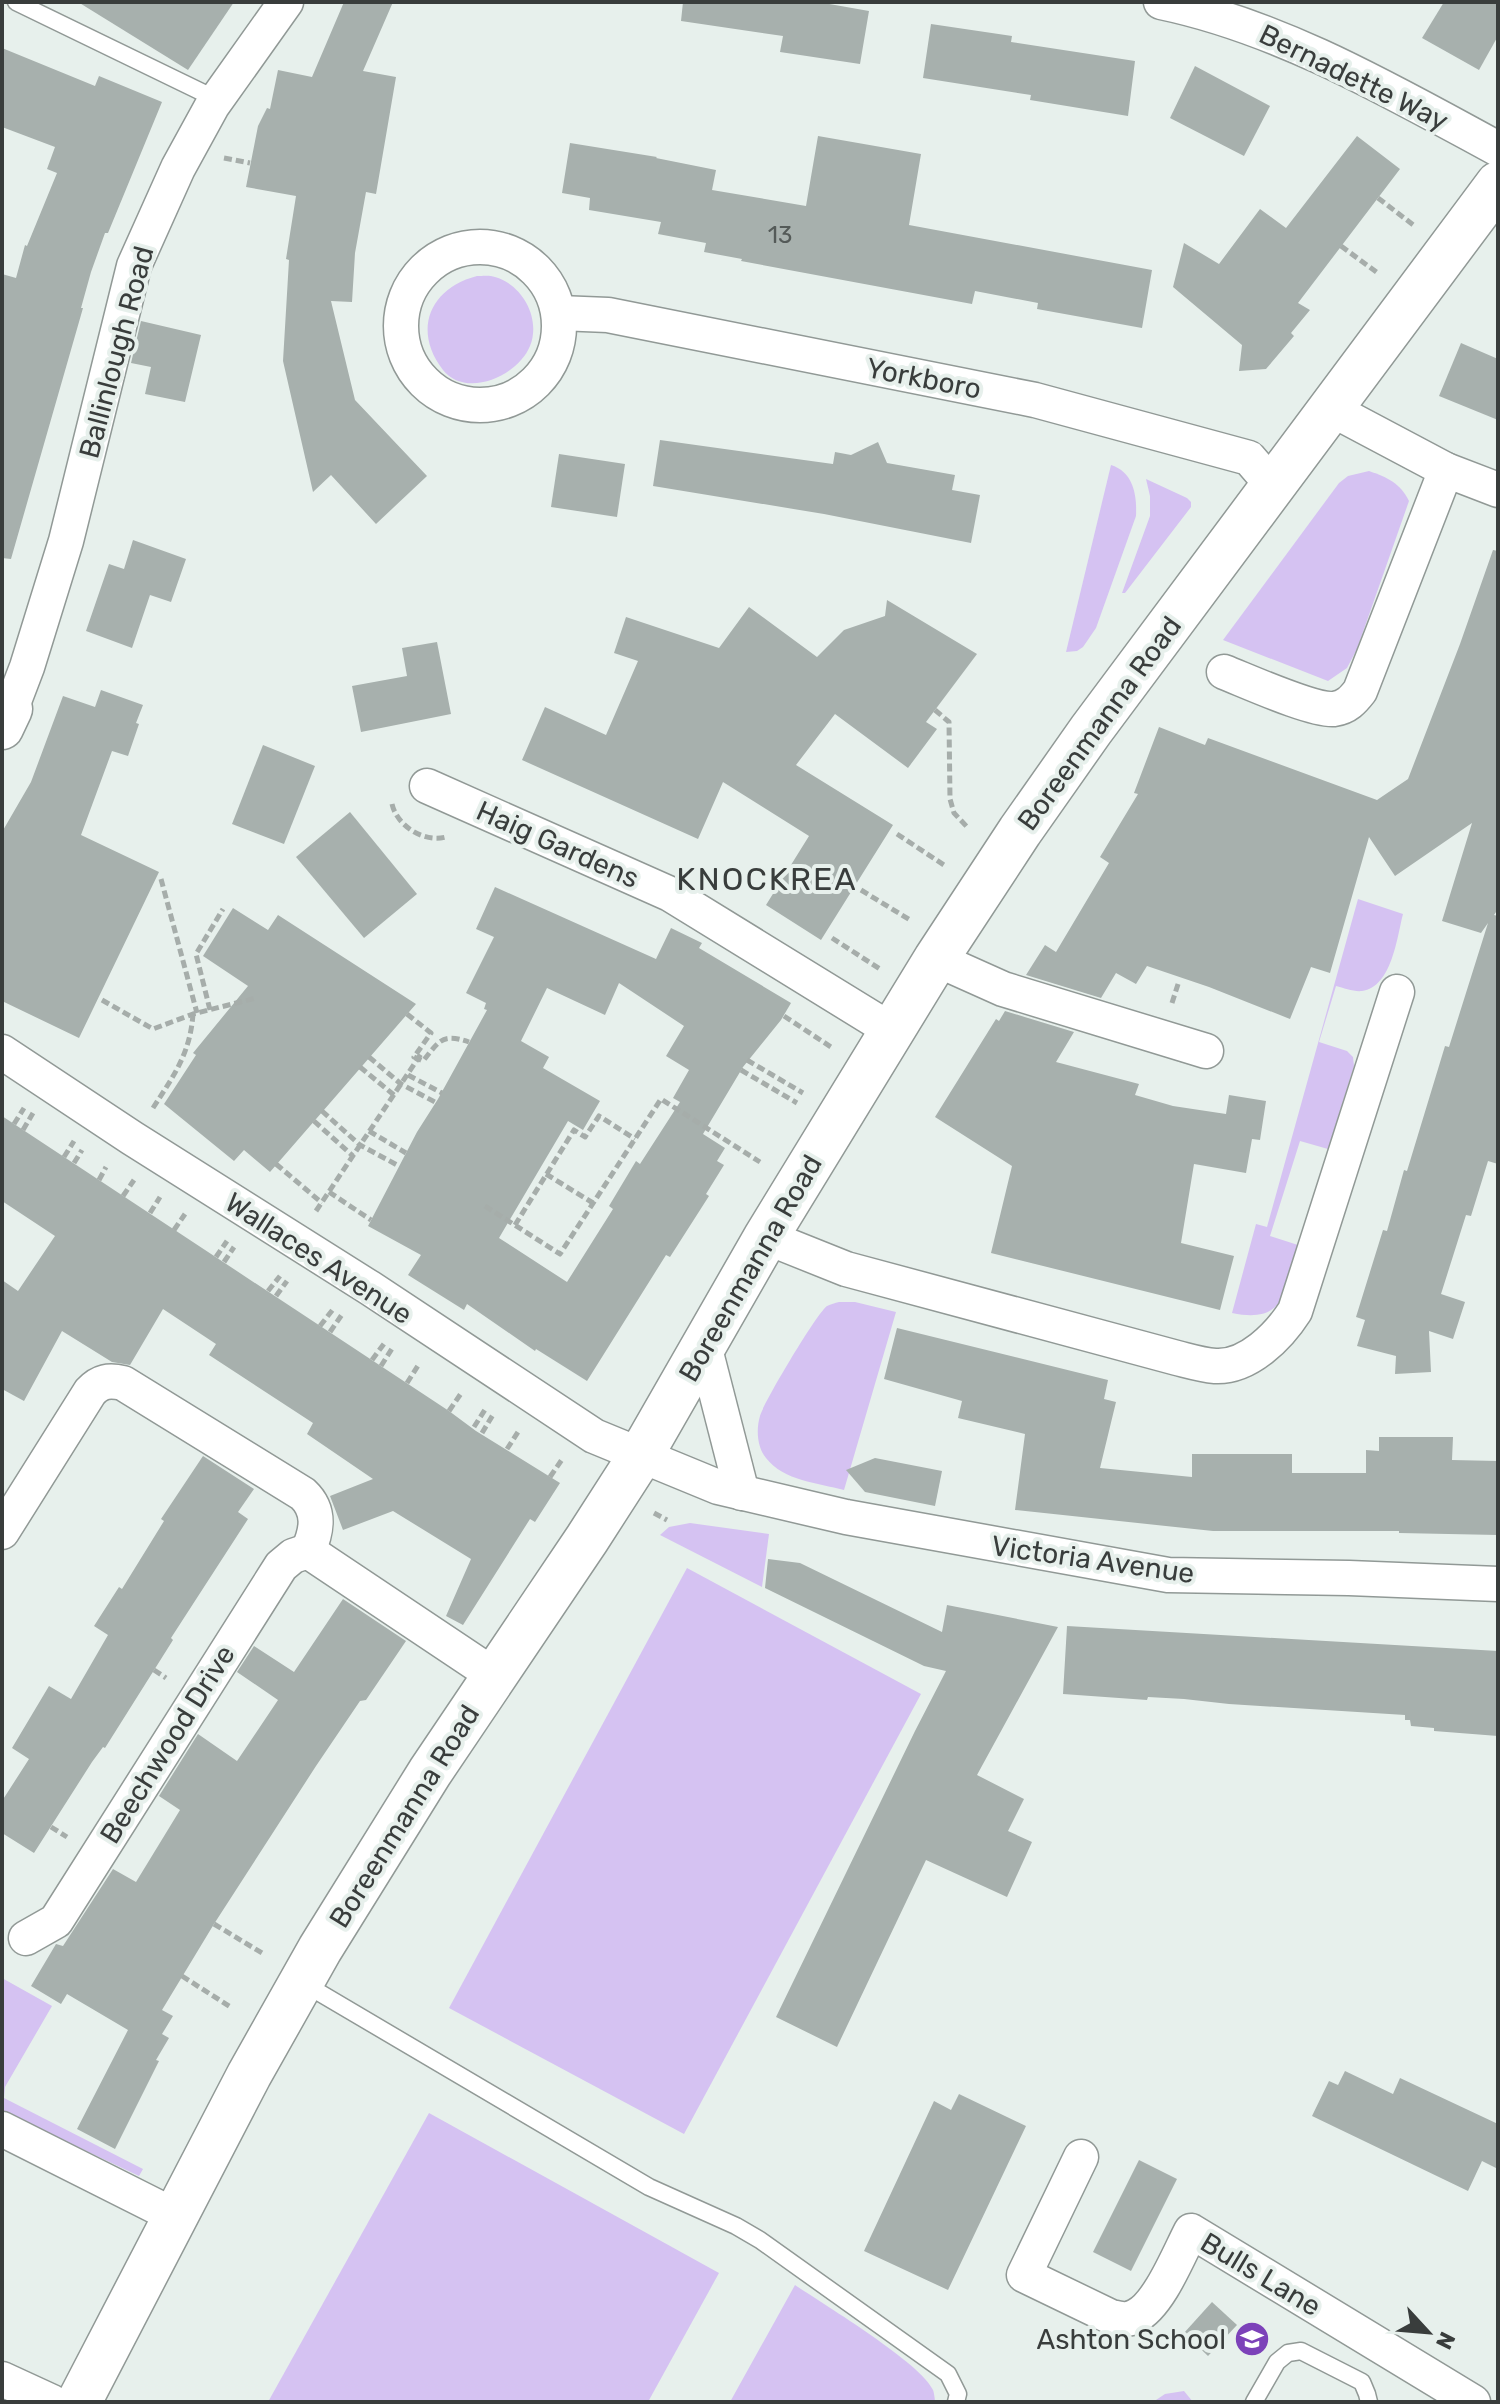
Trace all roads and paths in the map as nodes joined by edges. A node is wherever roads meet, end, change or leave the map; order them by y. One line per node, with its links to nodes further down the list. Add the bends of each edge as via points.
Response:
1 (16, 2): 4 (lane)
2 (286, 2): 4 (street, Ballinlough Road)
3 (1161, 2): 5 (street, Bernadette Way, via 1209,13 1289,43)
4 (216, 99): 18 (street, Ballinlough Road, via 134,266 58,569 27,667)
5 (1498, 149)
6 (1498, 184): 12 (main road, Boreenmanna Road)
7 (1378, 198): 8 (path)
8 (1416, 227)
9 (1341, 246): 10 (path)
10 (1380, 275)
11 (559, 313): 11 (street, via 559,339 542,375 512,399 487,406 460,403 431,388 406,354 401,326 405,299 418,276 461,248 488,246 535,267 551,288); 14 (street, Yorkboro, via 608,315 1035,400 1249,458)
12 (1331, 409): 13 (street); 14 (main road, Boreenmanna Road)
13 (1446, 470): 15 (street); 16 (street, via 1360,691 1348,704 1319,709)
14 (1273, 486): 28 (main road, Boreenmanna Road, via 1091,730)
15 (1498, 490)
16 (1224, 672)
17 (935, 710): 20 (path, via 949,722 950,799 954,813)
18 (5, 713)
19 (427, 786): 37 (street, Haig Gardens, via 670,894)
20 (969, 829)
21 (897, 834): 22 (path)
22 (944, 865)
23 (161, 879): 34 (path)
24 (861, 890): 26 (path)
25 (223, 909): 33 (path, via 196,954)
26 (910, 920)
27 (832, 938): 29 (path)
28 (936, 959): 37 (main road, Boreenmanna Road); 40 (street, via 1003,989)
29 (880, 969)
30 (1397, 992): 72 (street, via 1295,1311 1253,1355 1215,1366 1177,1358 846,1269)
31 (256, 998): 33 (path)
32 (102, 1000): 34 (path, via 153,1029)
33 (210, 1010): 34 (path)
34 (195, 1014): 57 (path, via 184,1058)
35 (407, 1014): 43 (path, via 431,1033 414,1057)
36 (784, 1016): 39 (path)
37 (891, 1030): 72 (main road, Boreenmanna Road)
38 (469, 1042): 43 (path, via 446,1038 423,1061)
39 (831, 1047)
40 (1206, 1051)
41 (2, 1052): 57 (street, Wallaces Avenue)
42 (369, 1057): 48 (path)
43 (420, 1057): 47 (path)
44 (747, 1060): 50 (path)
45 (360, 1067): 51 (path)
46 (741, 1070): 53 (path)
47 (407, 1075): 48 (path); 49 (path)
48 (401, 1084): 51 (path); 52 (path)
49 (442, 1093)
50 (803, 1093)
51 (394, 1095): 56 (path)
52 (435, 1102)
53 (797, 1103)
54 (322, 1111): 59 (path)
55 (314, 1121): 61 (path)
56 (369, 1131): 59 (path); 60 (path)
57 (132, 1138): 73 (street, Wallaces Avenue)
58 (635, 1139): 62 (path, via 661,1099); 65 (path, via 599,1116 585,1137 574,1130); 68 (path)
59 (360, 1145): 61 (path); 64 (path)
60 (406, 1153)
61 (353, 1156): 66 (path)
62 (760, 1162)
63 (276, 1164): 67 (path)
64 (399, 1166)
65 (546, 1174): 68 (path); 71 (path)
66 (329, 1192): 67 (path); 70 (path)
67 (322, 1203): 73 (path)
68 (593, 1203): 71 (path, via 560,1254)
69 (485, 1206): 71 (path)
70 (371, 1220)
71 (515, 1225)
72 (766, 1237): 81 (main road, Boreenmanna Road)
73 (295, 1256): 74 (path); 95 (street, Wallaces Avenue, via 594,1436)
74 (276, 1296)
75 (340, 1301): 77 (path)
76 (348, 1306): 78 (path)
77 (320, 1326)
78 (330, 1332)
79 (391, 1334): 83 (path)
80 (399, 1339): 84 (path)
81 (704, 1345): 95 (main road, Boreenmanna Road); 97 (street)
82 (424, 1356): 85 (path)
83 (372, 1360)
84 (381, 1366)
85 (407, 1383)
86 (467, 1384): 89 (path)
87 (492, 1400): 91 (path)
88 (499, 1405): 92 (path)
89 (449, 1411)
90 (524, 1422): 93 (path)
91 (474, 1427)
92 (482, 1433)
93 (507, 1449)
94 (567, 1452): 96 (path)
95 (641, 1455): 97 (street, Victoria Avenue); 101 (main road, Boreenmanna Road)
96 (550, 1477)
97 (742, 1493): 100 (street, Victoria Avenue, via 932,1534 1168,1575)
98 (2, 1532): 99 (street, via 90,1392 110,1381 123,1383 303,1494 316,1521)
99 (308, 1551): 101 (street); 103 (street, Beechwood Drive, via 281,1566 56,1921)
100 (1498, 1584)
101 (495, 1676): 106 (main road, Boreenmanna Road)
102 (214, 1924): 104 (path)
103 (26, 1938)
104 (262, 1953)
105 (182, 1976): 107 (path)
106 (301, 1982): 110 (main road, Boreenmanna Road); 114 (lane, via 649,2187 760,2240 948,2374 958,2394)
107 (232, 2008)
108 (2, 2129): 110 (street)
109 (1081, 2157): 117 (street, Bulls Lane, via 1024,2275 1124,2320 1150,2307 1191,2231)
110 (175, 2216): 113 (main road, Boreenmanna Road)
111 (2, 2379): 112 (street)
112 (52, 2402)
113 (79, 2402)
114 (956, 2402)
115 (1254, 2402): 116 (lane, via 1277,2362 1301,2351 1362,2382)
116 (1369, 2402)
117 (1473, 2402)

